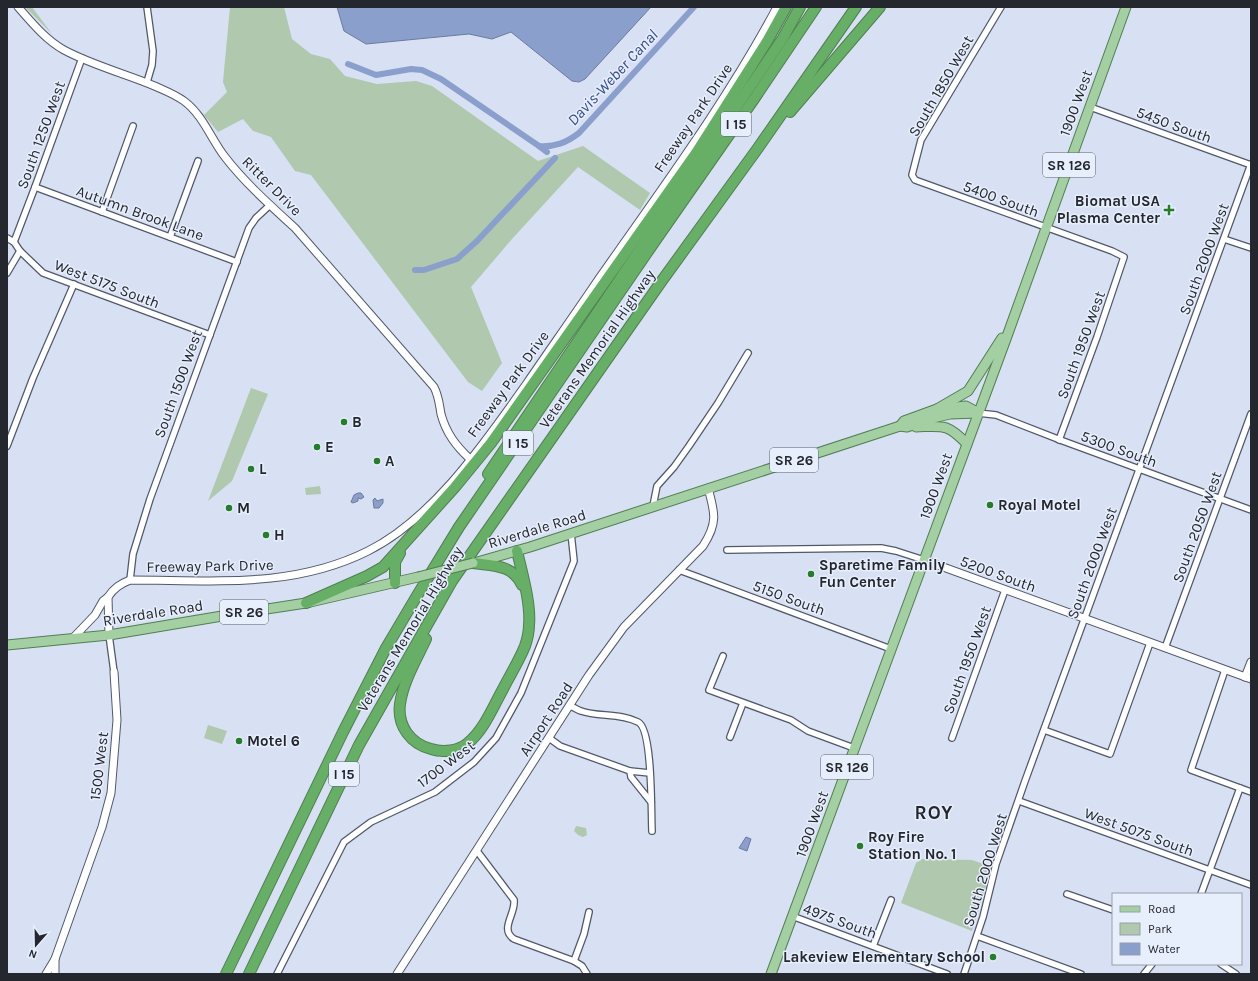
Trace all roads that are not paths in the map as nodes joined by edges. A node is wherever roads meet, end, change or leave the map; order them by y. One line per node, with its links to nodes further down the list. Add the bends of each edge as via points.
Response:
1 (18, 7): 11 (street, Ritter Drive, via 46,37)
2 (147, 7): 12 (street, via 153,52)
3 (777, 7): 43 (street, Freeway Park Drive, via 721,102 520,392)
4 (786, 7): 51 (highway, via 696,153 594,299 491,443 455,488)
5 (800, 7): 49 (highway, via 783,38 537,399 475,494)
6 (816, 7): 49 (highway, Veterans Memorial Highway / I 15)
7 (856, 7): 15 (highway, Veterans Memorial Highway / I 15)
8 (880, 7): 15 (highway)
9 (1001, 7): 18 (street, South 1850 West, via 921,140 912,175)
10 (1126, 7): 13 (main road, 1900 West / SR 126)
11 (82, 58): 12 (street, Ritter Drive); 19 (street, South 1250 West)
12 (147, 82): 20 (street, Ritter Drive, via 184,101 194,110 225,157)
13 (1090, 107): 17 (street, 5450 South); 22 (main road, 1900 West / SR 126)
14 (133, 126): 21 (street)
15 (758, 148): 58 (highway, Veterans Memorial Highway / I 15)
16 (198, 161): 23 (street)
17 (1251, 165): 25 (street, South 2000 West)
18 (915, 180): 22 (street, 5400 South)
19 (35, 187): 21 (street, Autumn Brook Lane); 26 (street, South 1250 West)
20 (270, 205): 30 (street, South 1500 West, via 249,228); 43 (street, Ritter Drive, via 295,228 434,387 439,397 446,429 454,443)
21 (102, 212): 23 (street, Autumn Brook Lane)
22 (1046, 228): 29 (street, 5400 South); 33 (main road, 1900 West / SR 126)
23 (170, 237): 30 (street, Autumn Brook Lane)
24 (7, 238): 26 (street, West 5175 South)
25 (1224, 239): 27 (street); 44 (street, South 2000 West)
26 (14, 242): 28 (street, West 5175 South)
27 (1251, 248)
28 (20, 251): 31 (street); 32 (street, West 5175 South, via 43,273)
29 (1124, 257): 40 (street, South 1950 West)
30 (237, 262): 34 (street, South 1500 West)
31 (7, 274)
32 (74, 284): 34 (street, West 5175 South); 42 (street)
33 (1011, 324): 36 (main road, via 968,391); 37 (main road, 1900 West / SR 126)
34 (210, 335): 57 (street, South 1500 West, via 150,498 133,554)
35 (748, 353): 47 (street, via 693,440 657,486)
36 (937, 409): 37 (main road, Riverdale Road / SR 26, via 966,406); 39 (main road, Riverdale Road / SR 26, via 904,421)
37 (978, 412): 39 (main road, Riverdale Road / SR 26, via 950,414); 40 (street, 5300 South, via 996,416); 41 (main road, 1900 West / SR 126)
38 (1251, 414): 46 (street, South 2050 West)
39 (903, 427): 41 (main road, via 940,426 950,429); 45 (main road, Riverdale Road / SR 26)
40 (1059, 440): 44 (street, 5300 South)
41 (967, 444): 54 (main road, 1900 West / SR 126)
42 (7, 446)
43 (470, 459): 57 (street, Freeway Park Drive, via 435,500 401,530 369,550 340,562 282,578 249,581)
44 (1139, 469): 46 (street, 5300 South); 64 (street, South 2000 West)
45 (708, 488): 47 (main road, Riverdale Road / SR 26); 56 (street, Airport Road, via 715,513 710,536)
46 (1220, 499): 48 (street, 5300 South); 69 (street, South 2050 West)
47 (653, 506): 50 (main road, Riverdale Road / SR 26)
48 (1251, 510)
49 (459, 527): 107 (highway, Veterans Memorial Highway / I 15, via 373,673)
50 (571, 534): 53 (main road, Riverdale Road / SR 26); 109 (street, 1700 West, via 574,561 521,694 496,738 474,762 435,792 371,822 344,842)
51 (404, 544): 59 (highway, via 395,562); 63 (highway, via 375,572)
52 (727, 550): 54 (street, 5200 South, via 882,548)
53 (517, 551): 55 (main road, Riverdale Road / SR 26); 61 (highway)
54 (924, 560): 60 (street, 5200 South); 70 (main road, 1900 West / SR 126)
55 (473, 563): 59 (main road, Riverdale Road / SR 26, bridge); 61 (highway, via 513,572)
56 (679, 570): 70 (street, 5150 South); 77 (street, Airport Road, via 624,627)
57 (130, 580): 62 (street, via 120,584)
58 (452, 581): 61 (highway, via 404,686 399,705 403,726 408,736 418,745 432,750 447,751 459,748 468,743 479,731 525,646 529,624); 108 (highway, Veterans Memorial Highway / I 15, via 359,745)
59 (395, 583): 63 (main road, Riverdale Road / SR 26)
60 (1005, 590): 64 (street, 5200 South); 81 (street, South 1950 West)
61 (526, 594)
62 (108, 597): 65 (street, 1500 West); 66 (street)
63 (306, 603): 65 (main road, Riverdale Road / SR 26)
64 (1084, 619): 67 (street, 5200 South); 78 (street, South 2000 West)
65 (109, 635): 66 (main road, Riverdale Road / SR 26); 74 (street, 1500 West)
66 (72, 639): 68 (main road, Riverdale Road / SR 26)
67 (1150, 643): 69 (street, 5200 South); 78 (street, via 1110,754)
68 (7, 646)
69 (1165, 648): 73 (street, 5200 South)
70 (891, 649): 82 (main road, 1900 West / SR 126)
71 (723, 656): 76 (street, via 709,690)
72 (1251, 662): 75 (street)
73 (1225, 670): 75 (street, 5200 South); 85 (street, via 1191,770)
74 (114, 672): 101 (street, 1500 West, via 117,720 111,793 102,827)
75 (1248, 678)
76 (743, 703): 79 (street); 82 (street)
77 (570, 706): 80 (street, Airport Road); 84 (street, via 582,712 617,716 643,726 650,755)
78 (1044, 730): 87 (street, South 2000 West)
79 (730, 737)
80 (549, 738): 83 (street, via 560,746); 90 (street, Airport Road)
81 (952, 738)
82 (854, 748): 98 (main road, 1900 West / SR 126)
83 (630, 771): 84 (street); 88 (street, via 631,777)
84 (650, 773): 88 (street)
85 (1240, 788): 86 (street); 91 (street)
86 (1251, 792)
87 (1019, 801): 91 (street, West 5075 South); 99 (street, South 2000 West, via 996,864)
88 (651, 802): 89 (street)
89 (652, 831)
90 (477, 851): 102 (street, via 514,900 514,909 507,926 509,936); 110 (street, Airport Road)
91 (1209, 870): 92 (street, West 5075 South); 93 (street)
92 (1251, 885)
93 (1201, 893)
94 (1067, 894): 96 (street)
95 (891, 900): 100 (street)
96 (1112, 910)
97 (590, 912): 102 (street)
98 (792, 916): 100 (street, 4975 South); 112 (main road, 1900 West / SR 126)
99 (977, 936): 114 (street, South 2000 West); 115 (street)
100 (873, 946): 113 (street, 4975 South)
101 (55, 959): 105 (street, 1500 West); 106 (street, 1500 West)
102 (574, 961): 111 (street, via 582,966)
103 (1151, 965): 116 (street)
104 (1222, 965): 117 (street)
105 (46, 974)
106 (55, 974)
107 (226, 974)
108 (249, 974)
109 (277, 974)
110 (397, 974)
111 (587, 974)
112 (771, 974)
113 (947, 974)
114 (964, 974)
115 (1081, 974)
116 (1144, 974)
117 (1236, 974)

